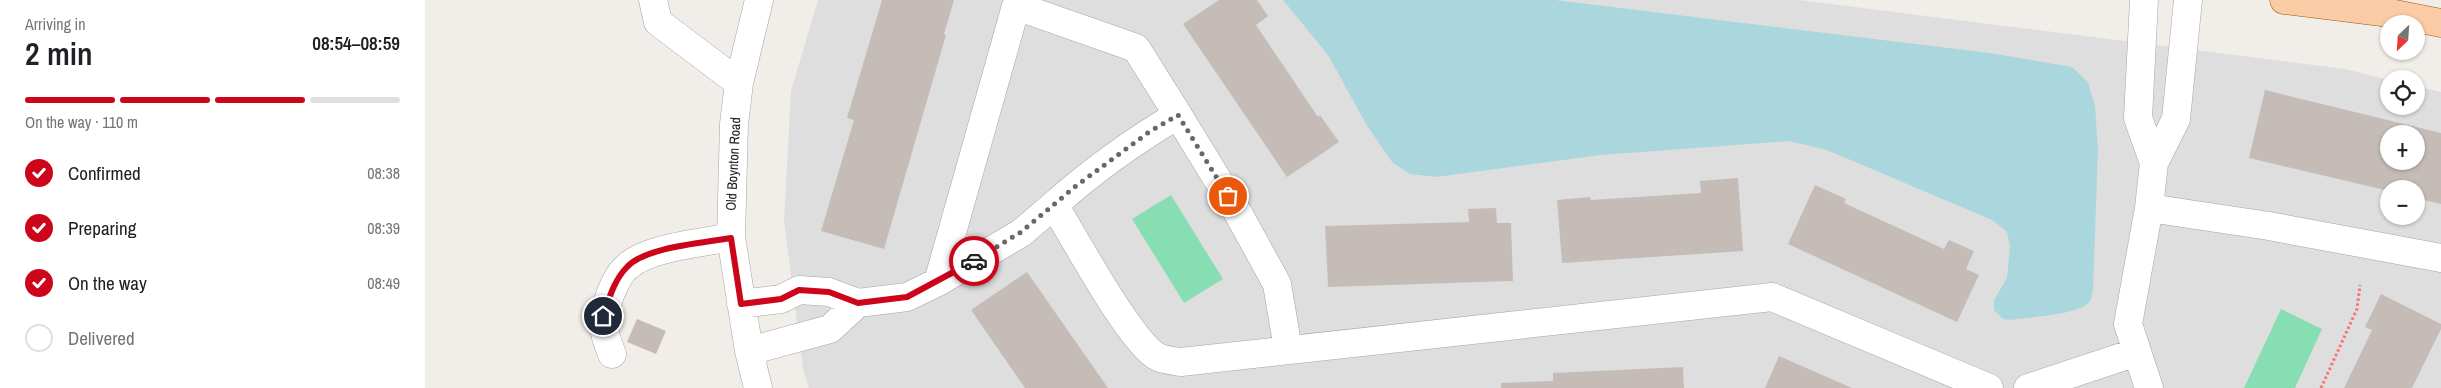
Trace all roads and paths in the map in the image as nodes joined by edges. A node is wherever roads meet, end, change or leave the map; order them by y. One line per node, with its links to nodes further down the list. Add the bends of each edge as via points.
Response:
1 (653, 0): 7 (street, via 658,22)
2 (759, 0): 7 (street, Old Boynton Road)
3 (2144, 0): 9 (street, via 2138,118)
4 (2188, 0): 9 (street, via 2176,119)
5 (2284, 0): 6 (main road, via 2390,13)
6 (2441, 23)
7 (739, 83): 12 (street, Old Boynton Road, via 734,124)
8 (1178, 115): 10 (street, via 1149,132); 14 (street, via 1135,48 1016,6); 18 (street, via 1277,284)
9 (2154, 163): 11 (street)
10 (1054, 204): 14 (street, via 1015,237); 18 (street, via 1139,342 1158,357 1181,362)
11 (2149, 208): 13 (street, via 2269,226); 20 (street, via 2127,324)
12 (731, 238): 17 (street, Old Boynton Road); 21 (street, via 652,252 628,266 615,283 603,316 605,337)
13 (2441, 258)
14 (938, 282): 16 (street, via 907,297)
15 (2360, 285): 26 (path, via 2357,309)
16 (858, 303): 17 (street, via 829,292 799,290 781,299); 19 (street, via 830,329)
17 (741, 304): 19 (street, Old Boynton Road)
18 (1288, 349): 23 (street, via 1772,298)
19 (749, 351): 22 (street, Old Boynton Road)
20 (2137, 352): 24 (street); 25 (street)
21 (612, 354)
22 (758, 388)
23 (1989, 388)
24 (2028, 388)
25 (2149, 388)
26 (2321, 388)

